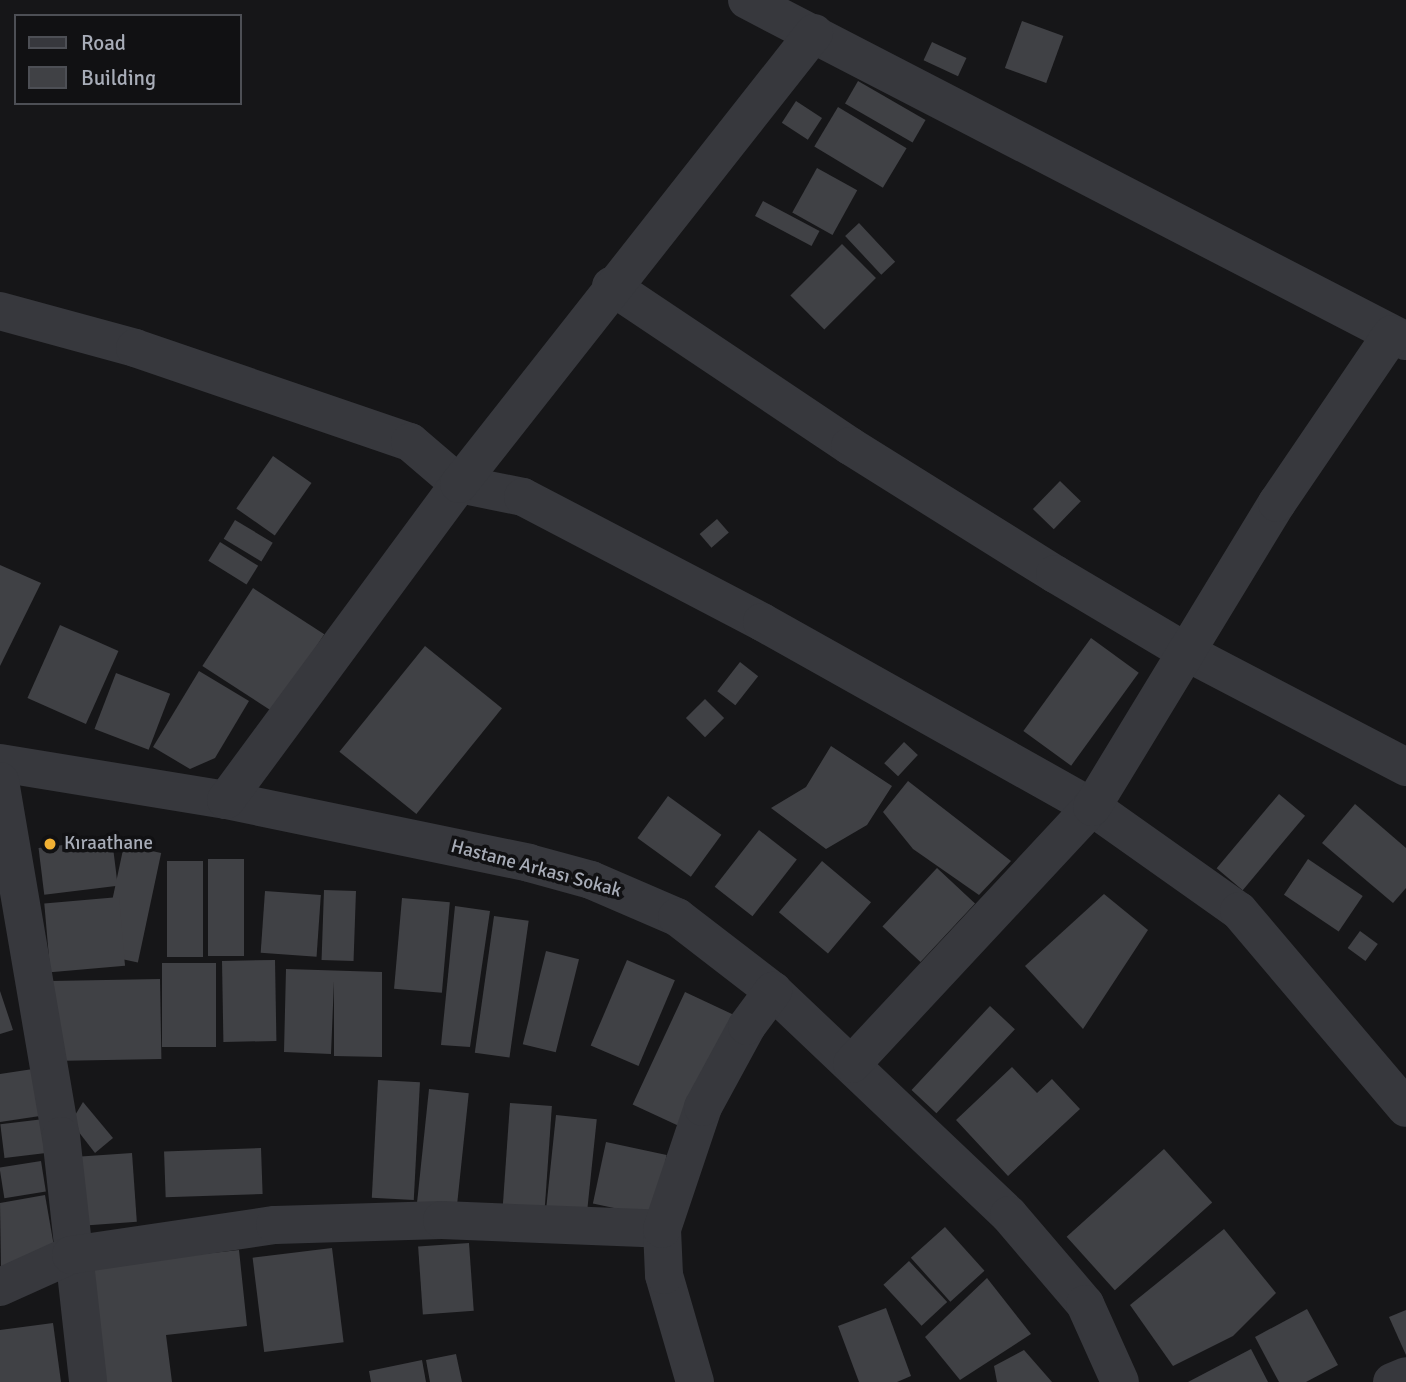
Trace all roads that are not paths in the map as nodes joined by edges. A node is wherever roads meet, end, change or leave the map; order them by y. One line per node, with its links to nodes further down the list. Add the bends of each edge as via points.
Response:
1 (747, 0): 2 (street)
2 (814, 33): 3 (street); 5 (street)
3 (611, 286): 6 (street); 7 (street, via 850,446)
4 (0, 311): 6 (street, via 135,348 410,442)
5 (1399, 338): 7 (street, via 1276,503)
6 (459, 484): 11 (street); 12 (street, via 523,497 761,622)
7 (1188, 653): 9 (street); 12 (street)
8 (0, 763): 11 (street, Hastane Arkası Sokak)
9 (1406, 767)
10 (0, 781): 13 (street)
11 (226, 800): 14 (street, Hastane Arkası Sokak, via 591,880 677,917)
12 (1092, 807): 15 (street); 16 (street, via 1239,911)
13 (13, 920): 18 (street, via 61,1136)
14 (773, 991): 15 (street, Hastane Arkası Sokak); 17 (street, via 747,1026 703,1107)
15 (852, 1064): 23 (street, Hastane Arkası Sokak, via 1009,1215 1060,1274 1085,1304)
16 (1406, 1108)
17 (662, 1229): 18 (street, via 442,1220 275,1225); 22 (street, via 664,1275)
18 (71, 1255): 19 (street); 21 (street, via 86,1332)
19 (0, 1287)
20 (1406, 1376): 24 (street)
21 (89, 1382)
22 (695, 1382)
23 (1120, 1382)
24 (1392, 1382)

